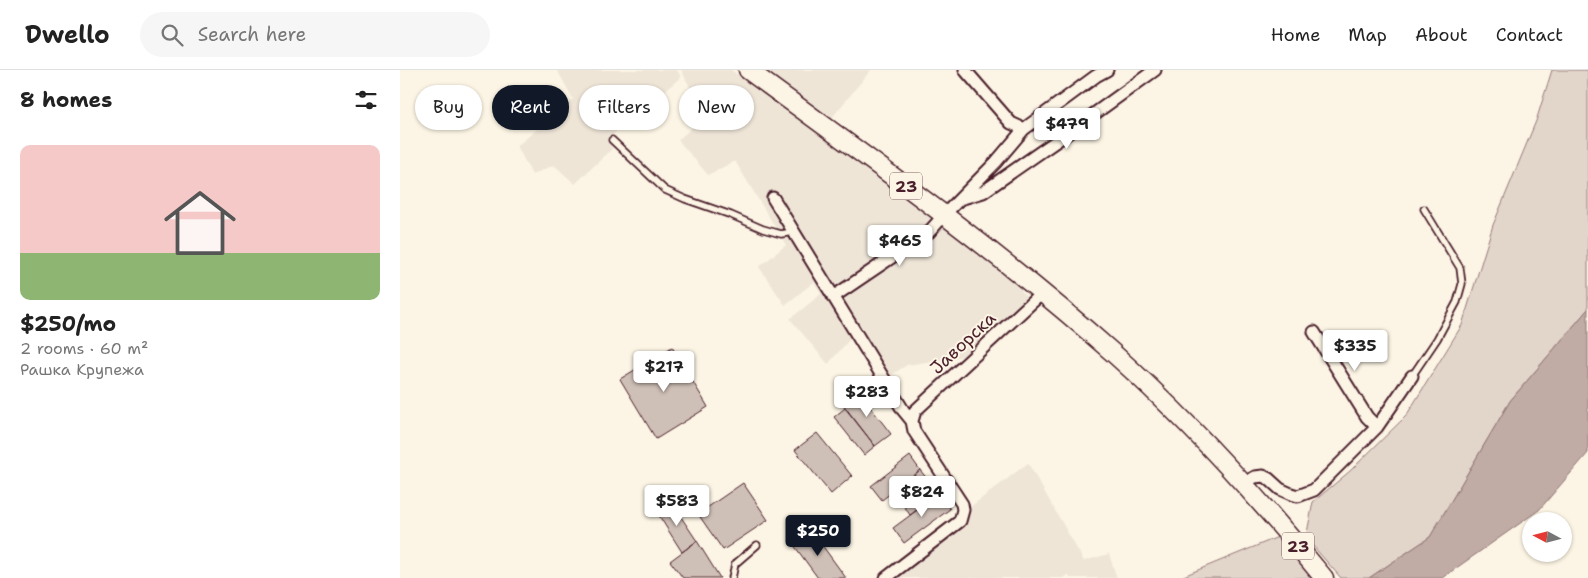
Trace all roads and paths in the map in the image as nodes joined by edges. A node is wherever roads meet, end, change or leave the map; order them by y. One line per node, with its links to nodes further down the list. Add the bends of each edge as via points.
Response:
1 (748, 70): 10 (main road, 23)
2 (965, 70): 5 (street, via 1011,123)
3 (1107, 70): 5 (street)
4 (1155, 70): 8 (street, via 983,192)
5 (1024, 129): 8 (street)
6 (612, 140): 11 (lane, via 665,190 763,229 781,234)
7 (773, 198): 11 (street)
8 (961, 198): 10 (street)
9 (1424, 209): 15 (lane, via 1460,268 1462,284 1457,302 1438,339)
10 (945, 214): 12 (main road, 23); 13 (street, via 929,232)
11 (793, 232): 13 (street)
12 (1042, 293): 16 (street, Јаворска, via 915,411); 18 (main road, 23, via 1134,372)
13 (833, 297): 16 (street)
14 (1314, 332): 17 (street, via 1367,417)
15 (1412, 376): 17 (street)
16 (912, 421): 21 (street, via 914,431 963,510 960,521)
17 (1378, 427): 18 (street, via 1309,493 1292,494 1263,476)
18 (1244, 483): 22 (main road, 23)
19 (757, 545): 20 (lane, via 735,564)
20 (732, 578)
21 (886, 578)
22 (1324, 578)

